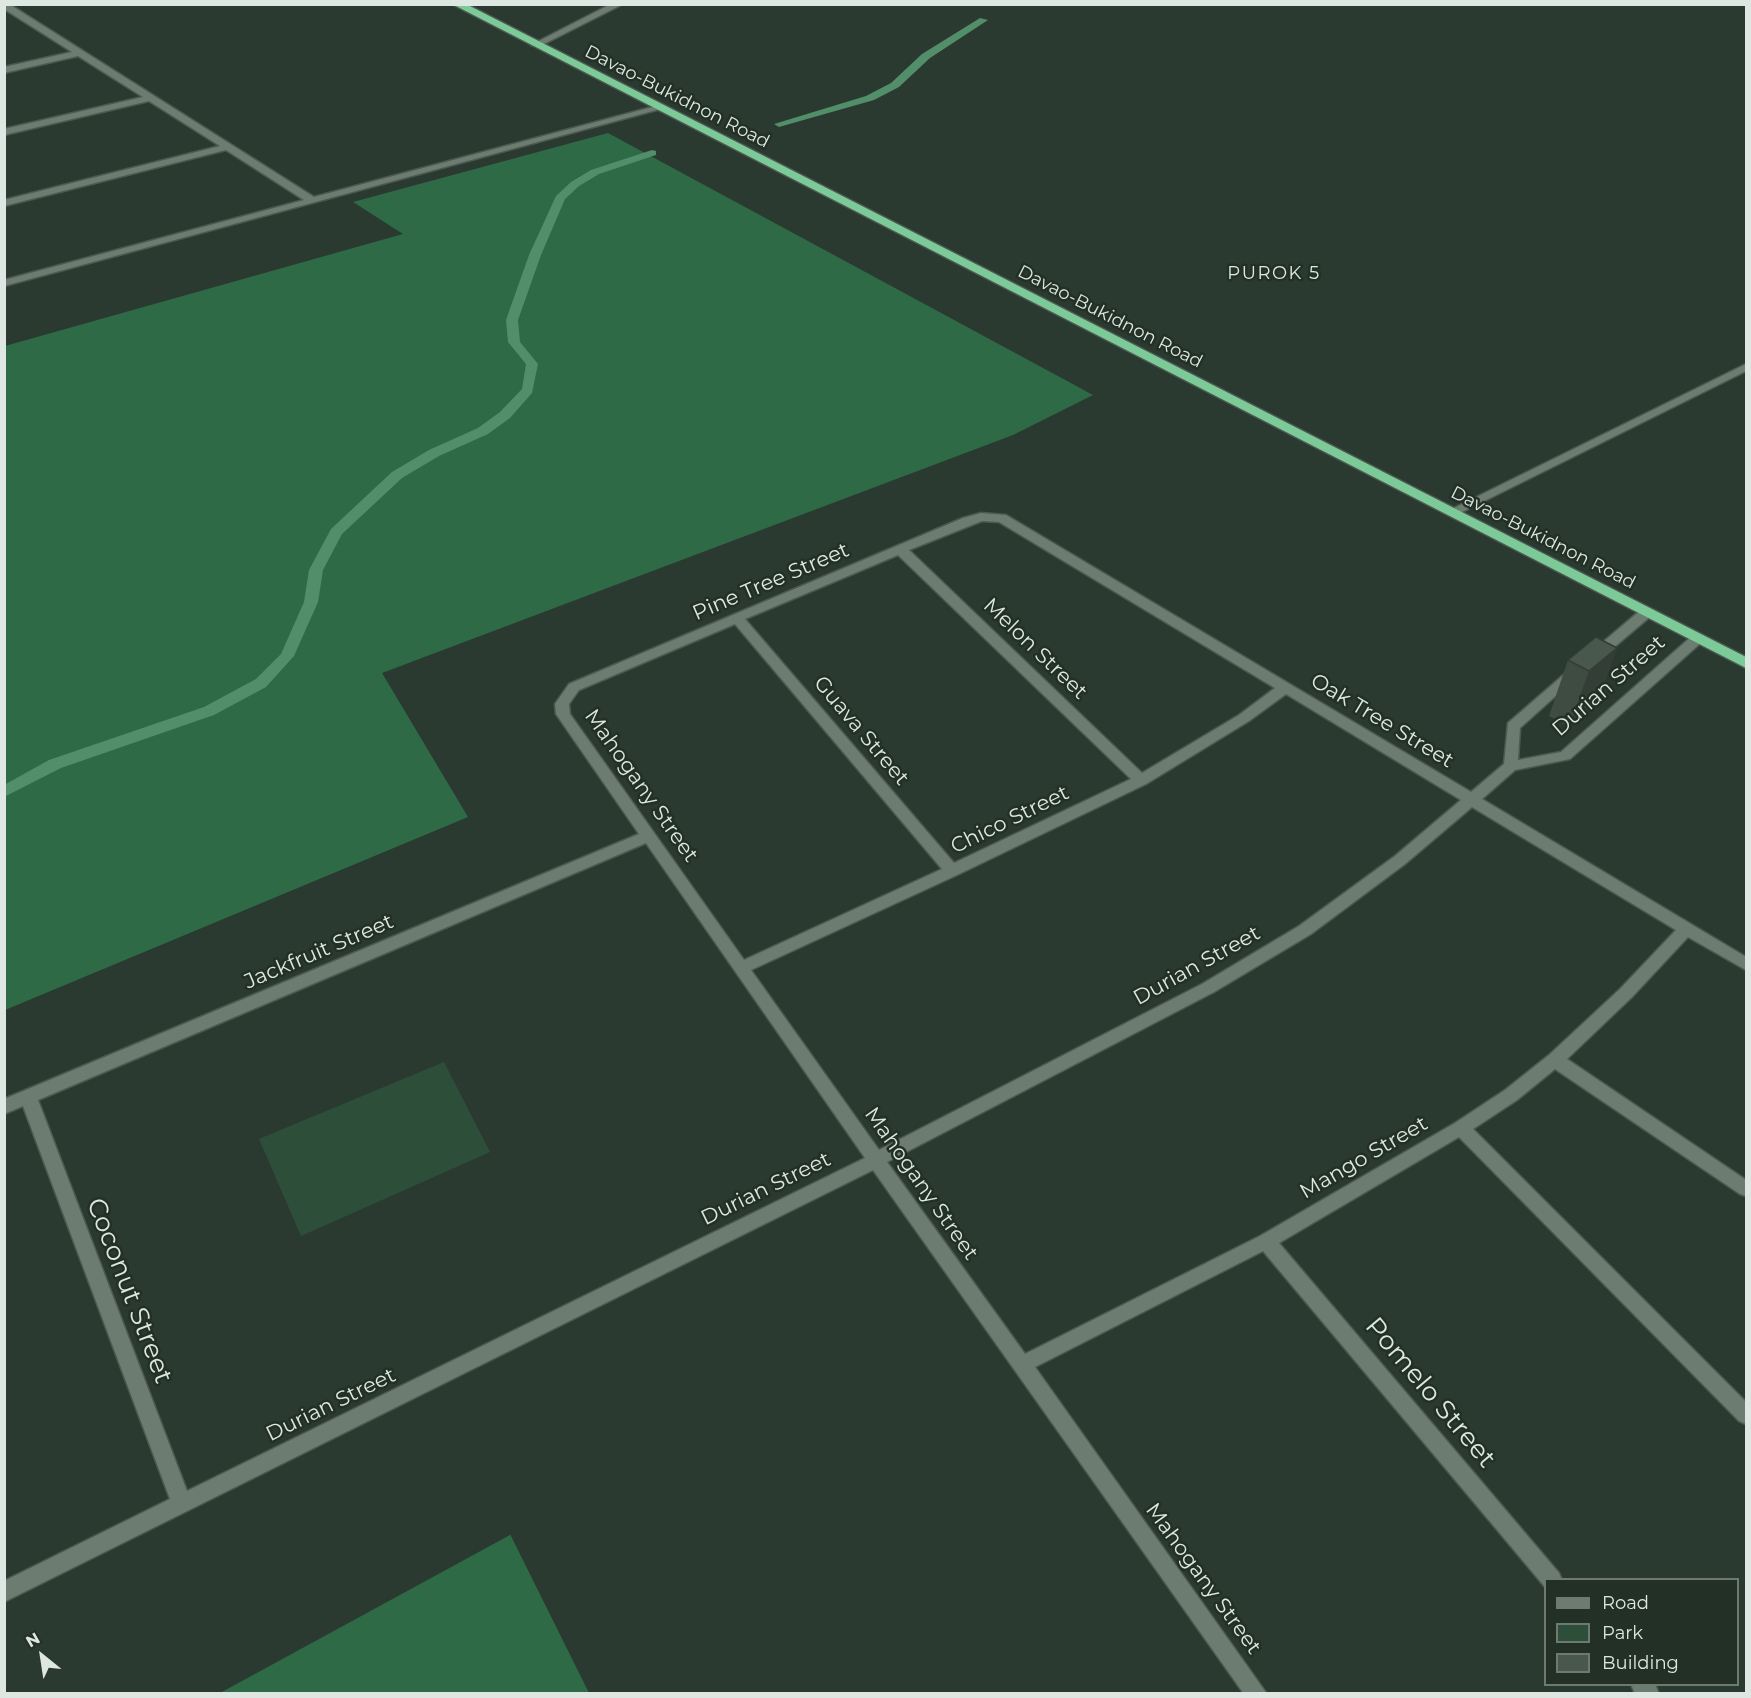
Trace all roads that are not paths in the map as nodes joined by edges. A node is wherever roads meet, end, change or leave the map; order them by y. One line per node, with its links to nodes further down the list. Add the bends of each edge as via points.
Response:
1 (457, 4): 4 (highway, Davao-Bukidnon Road)
2 (619, 4): 4 (street)
3 (6, 8): 5 (street)
4 (535, 45): 8 (highway, Davao-Bukidnon Road)
5 (80, 53): 6 (street); 7 (street)
6 (4, 70)
7 (151, 98): 9 (street); 10 (street)
8 (659, 108): 11 (street); 15 (highway, Davao-Bukidnon Road)
9 (4, 132)
10 (227, 147): 11 (street); 12 (street)
11 (313, 201): 13 (street)
12 (4, 204)
13 (4, 283)
14 (1746, 367): 15 (street)
15 (1452, 512): 18 (highway, Davao-Bukidnon Road)
16 (994, 516): 17 (street, Pine Tree Street, via 967,521); 22 (street, Oak Tree Street, via 1010,521)
17 (900, 549): 19 (street, Pine Tree Street); 25 (street, Melon Street)
18 (1647, 612): 20 (highway, Davao-Bukidnon Road); 24 (street, Durian Street, via 1512,726)
19 (737, 618): 23 (street, Pine Tree Street, via 587,681); 28 (street, Guava Street)
20 (1698, 638): 21 (highway, Davao-Bukidnon Road); 24 (street, Durian Street, via 1565,756)
21 (1746, 663)
22 (1286, 687): 25 (street, Chico Street, via 1244,718); 26 (street, Oak Tree Street)
23 (567, 695): 27 (street, Mahogany Street, via 562,704 563,714)
24 (1511, 766): 26 (street, Durian Street)
25 (1141, 780): 28 (street, Chico Street)
26 (1471, 800): 29 (street, Oak Tree Street); 36 (street, Durian Street, via 1400,860 1295,936 1208,988)
27 (649, 836): 31 (street, Mahogany Street); 33 (street, Jackfruit Street)
28 (952, 871): 31 (street, Chico Street)
29 (1686, 928): 30 (street, Oak Tree Street); 32 (street, Mango Street, via 1626,993)
30 (1746, 964)
31 (741, 968): 36 (street, Mahogany Street)
32 (1555, 1060): 35 (street, Mango Street); 37 (street)
33 (28, 1097): 34 (street, Jackfruit Street); 41 (street, Coconut Street)
34 (4, 1107)
35 (1461, 1128): 38 (street, Mango Street); 40 (street)
36 (876, 1160): 39 (street, Mahogany Street); 41 (street, Durian Street)
37 (1746, 1189)
38 (1266, 1241): 39 (street, Mango Street); 42 (street, Pomelo Street)
39 (1021, 1365): 44 (street, Mahogany Street)
40 (1746, 1415)
41 (182, 1504): 43 (street, Durian Street)
42 (1550, 1578)
43 (4, 1592)
44 (1257, 1694)

